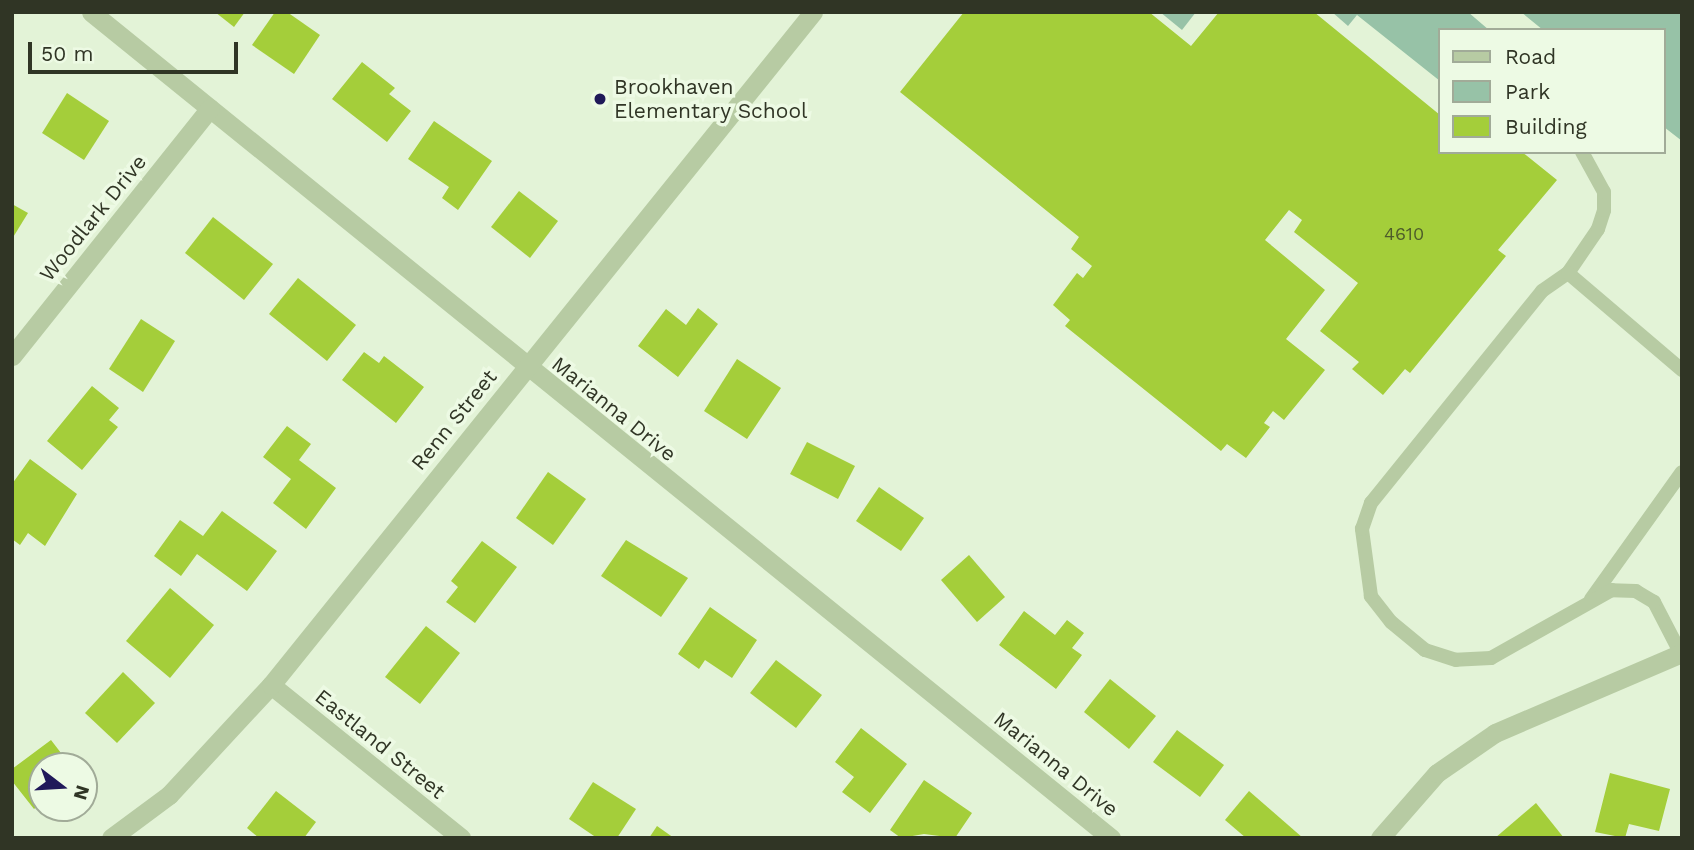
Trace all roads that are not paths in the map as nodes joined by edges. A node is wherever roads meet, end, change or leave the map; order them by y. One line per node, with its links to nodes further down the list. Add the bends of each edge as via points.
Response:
1 (91, 12): 3 (street, Marianna Drive)
2 (813, 12): 7 (street, Renn Street)
3 (210, 108): 6 (street, Woodlark Drive); 7 (street, Marianna Drive)
4 (1583, 154): 5 (lane, via 1604,192 1604,210 1598,229)
5 (1569, 273): 8 (lane); 10 (lane, via 1542,291 1371,503 1362,529 1371,596 1391,622 1425,650 1456,660 1491,657)
6 (12, 356)
7 (526, 367): 12 (street, Renn Street); 15 (street, Marianna Drive)
8 (1682, 370)
9 (1682, 472): 10 (lane)
10 (1588, 603): 11 (lane, via 1612,590 1636,591 1654,602)
11 (1682, 654): 16 (street, via 1495,733 1437,773)
12 (271, 685): 13 (street, Renn Street, via 169,796); 14 (street, Eastland Street)
13 (111, 838)
14 (461, 838)
15 (1111, 838)
16 (1380, 838)

